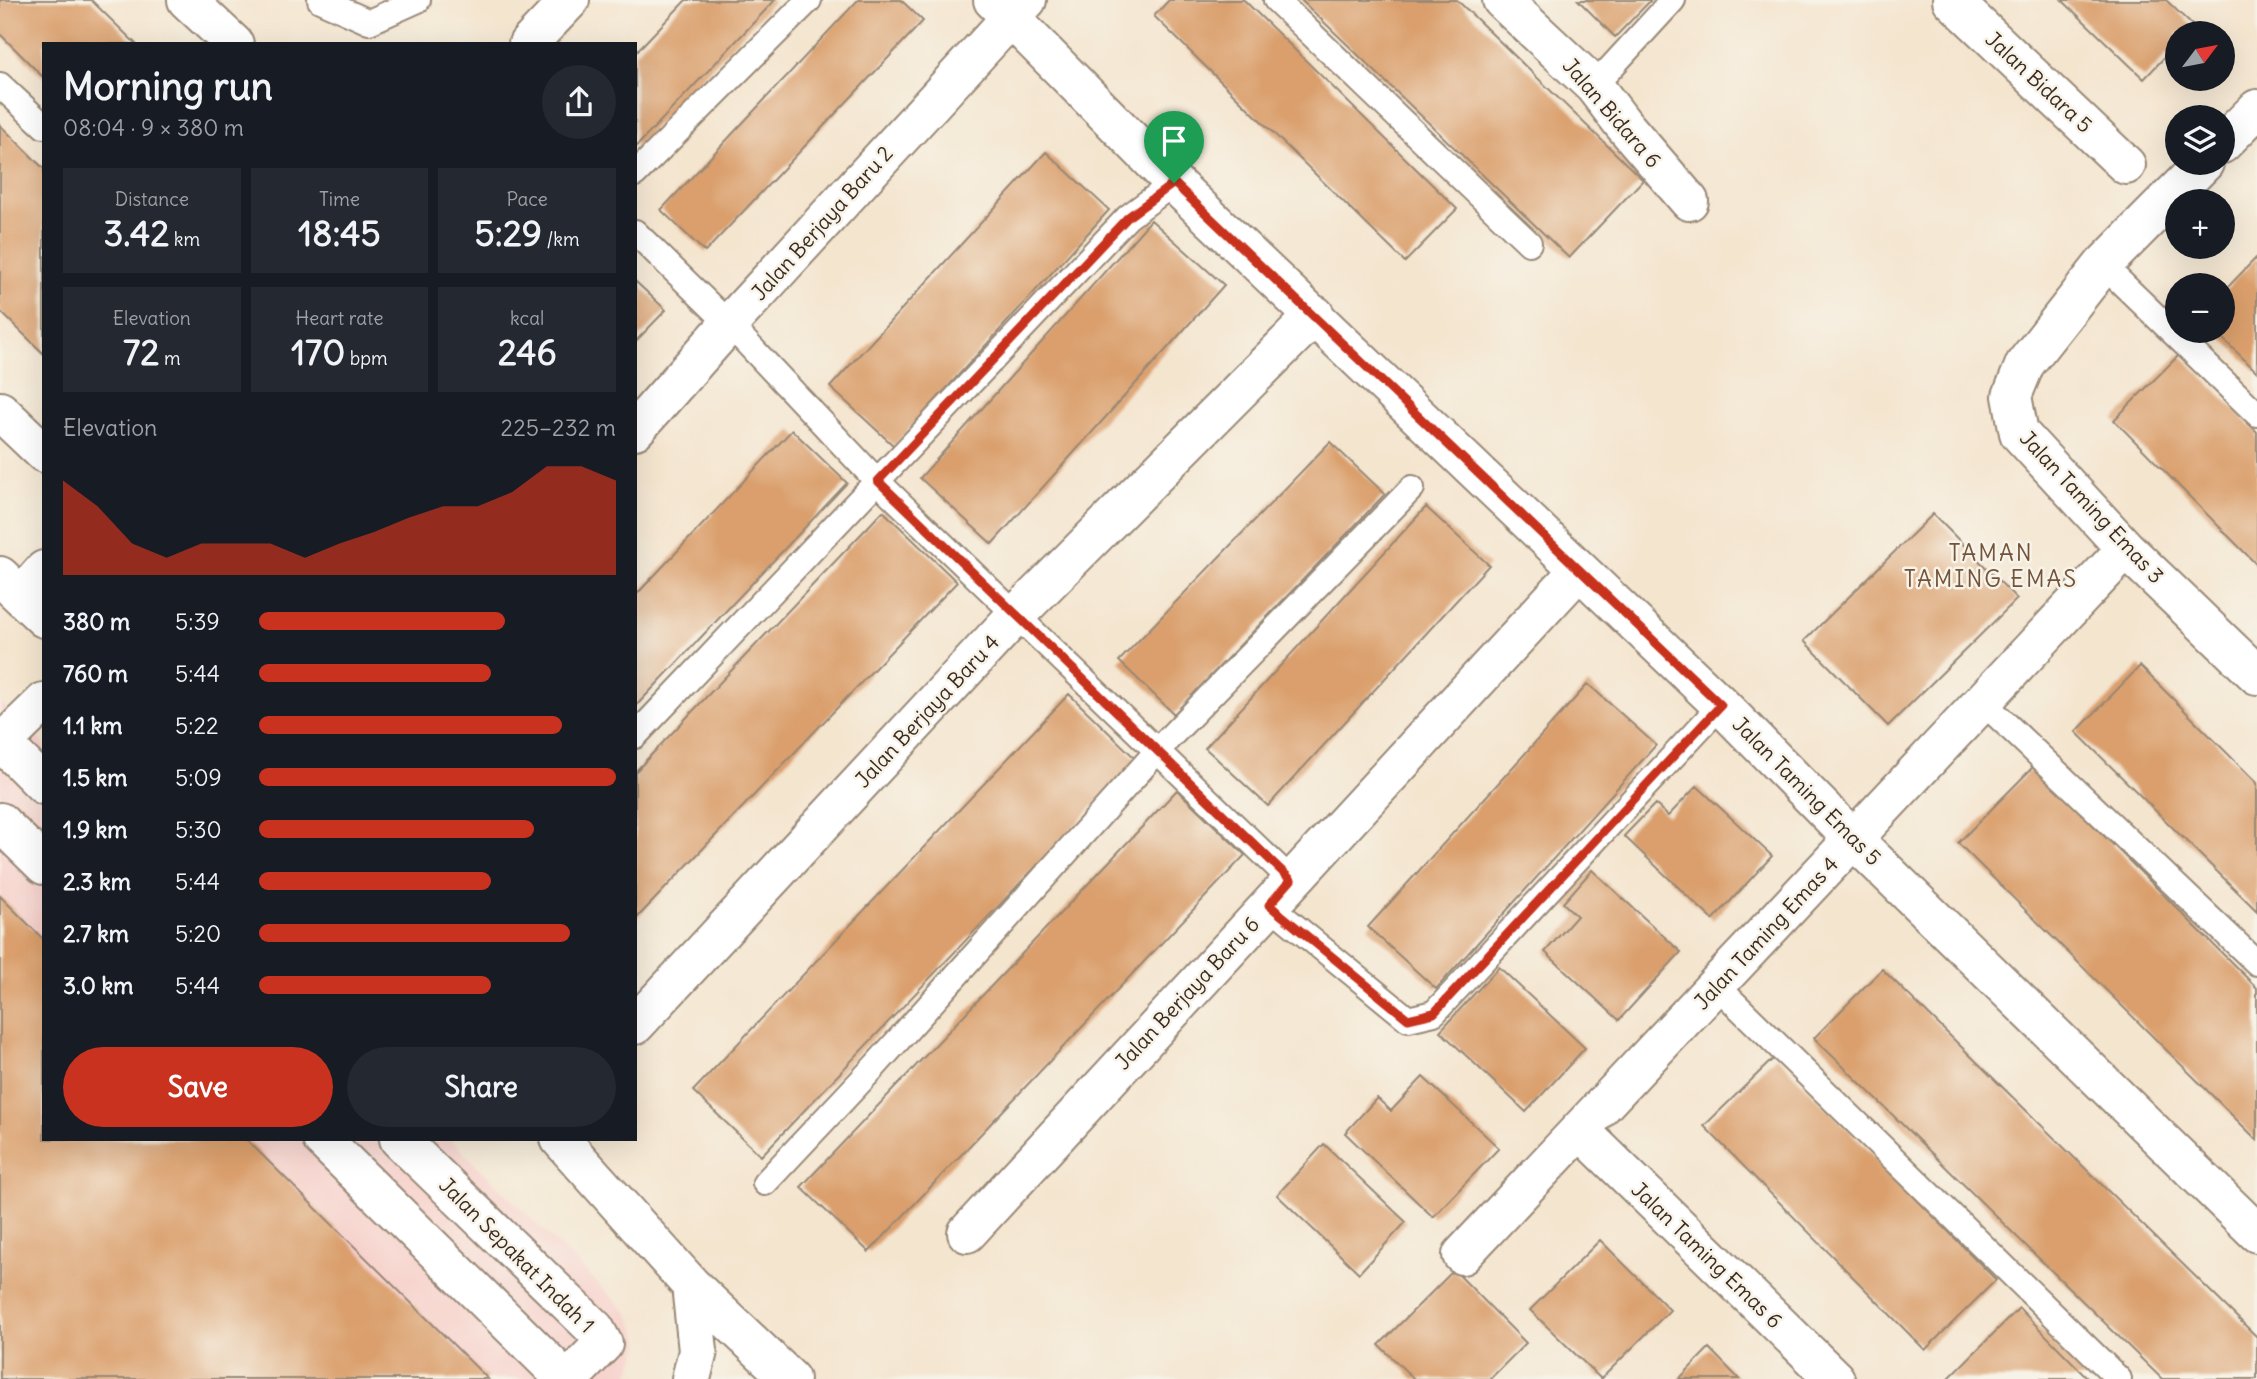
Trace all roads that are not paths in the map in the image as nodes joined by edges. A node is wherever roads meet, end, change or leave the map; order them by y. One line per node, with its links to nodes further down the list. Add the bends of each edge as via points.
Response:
1 (187, 0): 11 (street)
2 (320, 0): 3 (lane, via 369,22)
3 (418, 0)
4 (570, 0): 12 (street)
5 (809, 0): 19 (lane)
6 (1276, 0): 24 (lane)
7 (1502, 0): 14 (street, Jalan Bidara 6)
8 (1673, 0): 14 (lane)
9 (1952, 0): 18 (street, Jalan Bidara 5)
10 (1010, 6): 21 (street, Jalan Taming Emas 5); 27 (street, Jalan Berjaya Baru 2)
11 (232, 42)
12 (530, 42)
13 (0, 85): 16 (lane)
14 (1594, 86): 22 (street, Jalan Bidara 6)
15 (2256, 112): 17 (street)
16 (42, 124)
17 (2235, 132)
18 (2126, 165)
19 (637, 172)
20 (2192, 175): 25 (street, Jalan Taming Emas 3)
21 (1174, 183): 26 (street, Jalan Taming Emas 5); 32 (lane, via 1128,217)
22 (1689, 201)
23 (637, 234): 27 (lane)
24 (1529, 243)
25 (2103, 265): 29 (lane); 34 (street, Jalan Taming Emas 3, via 2025,365 2012,396 2019,433)
26 (1315, 315): 35 (street, Jalan Taming Emas 5); 36 (street, Jalan Berjaya Baru 4)
27 (729, 324): 30 (street, Jalan Berjaya Baru 2); 32 (lane)
28 (0, 411): 31 (street)
29 (2257, 414)
30 (637, 428)
31 (42, 451)
32 (878, 481): 36 (lane); 41 (lane)
33 (1412, 488): 43 (lane)
34 (2126, 549): 37 (street, Jalan Taming Emas 3); 38 (street, Jalan Taming Emas 4)
35 (1579, 570): 40 (street, Jalan Taming Emas 5); 48 (street, Jalan Berjaya Baru 6)
36 (1017, 614): 43 (lane); 51 (street, Jalan Berjaya Baru 4)
37 (2257, 675)
38 (1983, 702): 46 (street, Jalan Taming Emas 4); 49 (lane)
39 (42, 704): 42 (street)
40 (1721, 705): 46 (street, Jalan Taming Emas 5); 48 (lane, via 1434,1013 1408,1019)
41 (637, 734)
42 (1, 742): 44 (street)
43 (1158, 750): 48 (lane); 56 (lane)
44 (42, 783)
45 (0, 822): 47 (street)
46 (1854, 840): 50 (street, Jalan Taming Emas 4); 58 (street, Jalan Taming Emas 5)
47 (42, 863)
48 (1280, 893): 57 (street, Jalan Berjaya Baru 6)
49 (2257, 962)
50 (1716, 985): 52 (street, Jalan Taming Emas 4); 65 (lane)
51 (637, 1023)
52 (1580, 1130): 59 (street, Jalan Taming Emas 4); 64 (street, Jalan Taming Emas 6)
53 (401, 1141): 61 (street, Jalan Sepakat Indah 1, via 595,1329 603,1344)
54 (562, 1141): 60 (street)
55 (336, 1144): 61 (street)
56 (765, 1183)
57 (968, 1233)
58 (2257, 1233)
59 (1462, 1255)
60 (691, 1285): 62 (street, via 698,1351); 63 (street)
61 (567, 1379)
62 (691, 1379)
63 (790, 1379)
64 (1835, 1379)
65 (2119, 1379)

